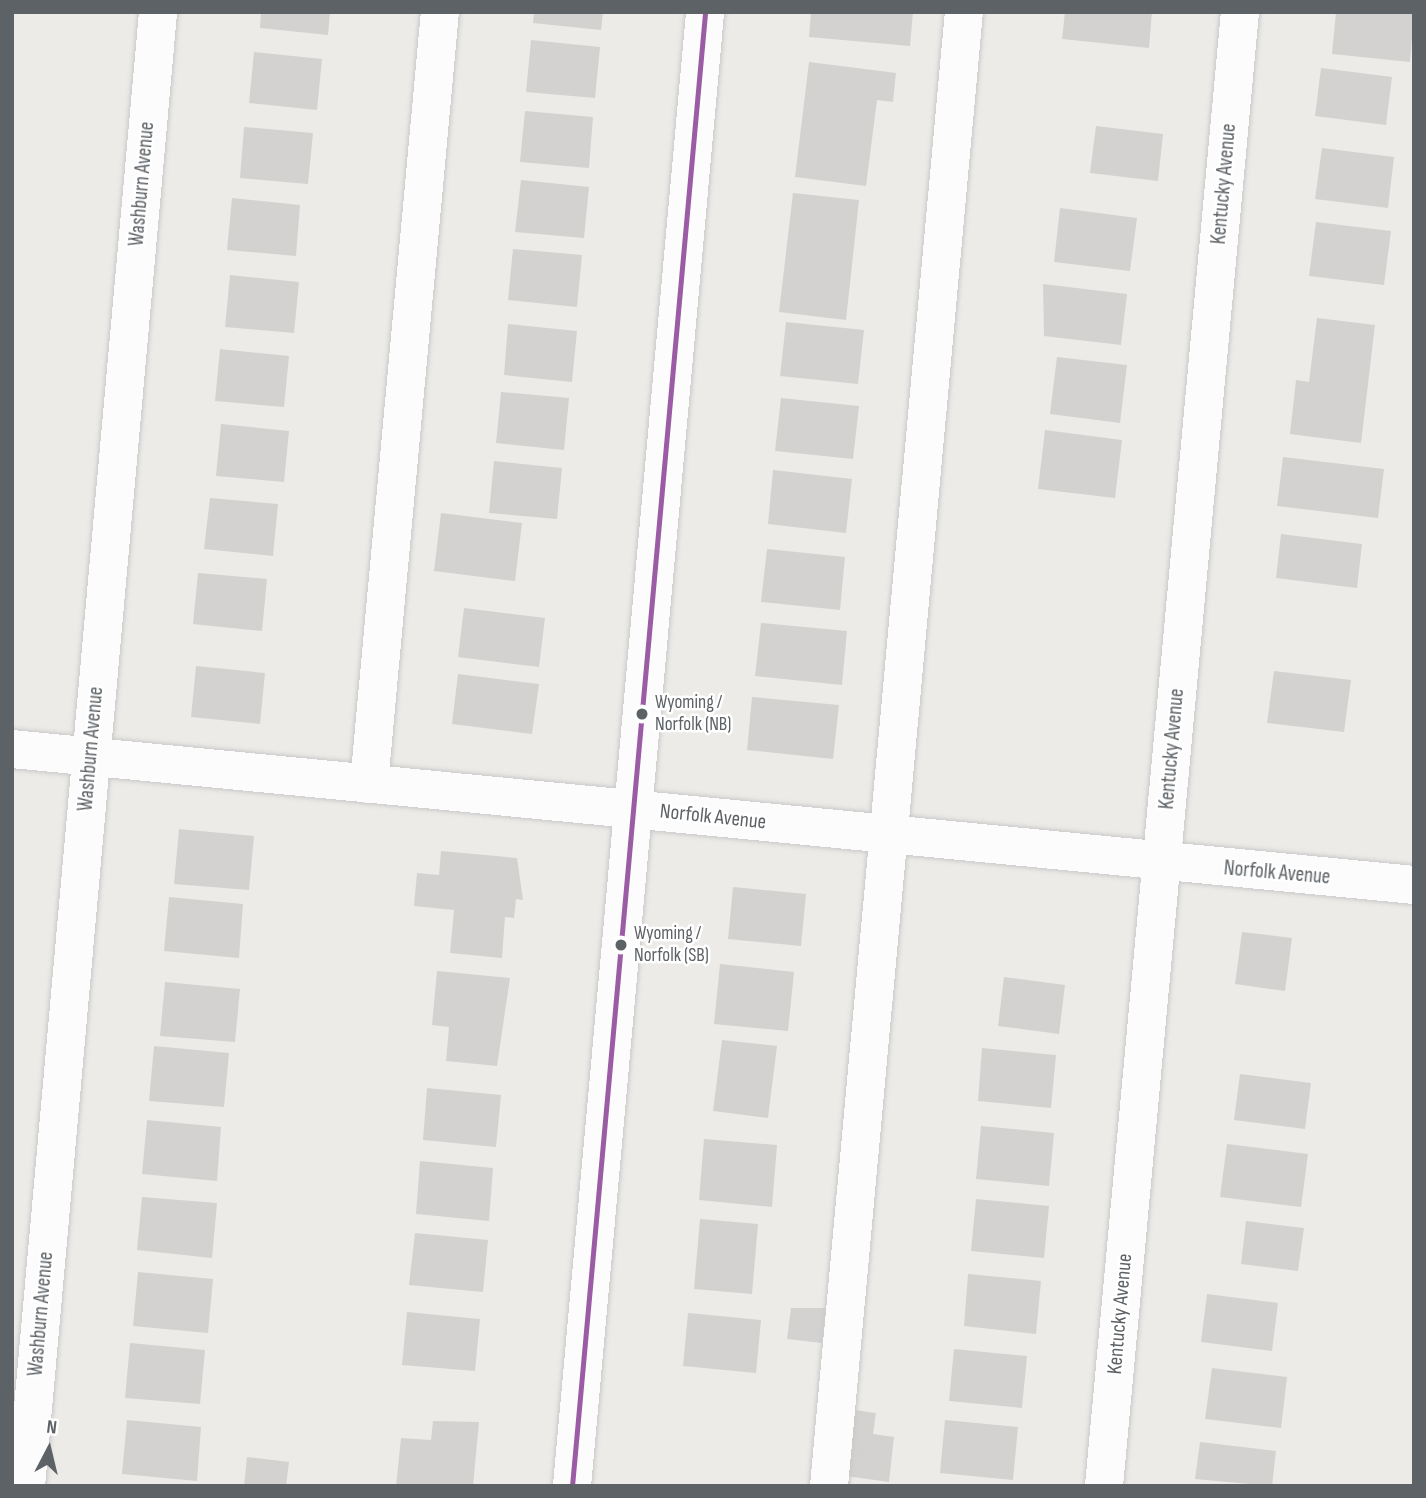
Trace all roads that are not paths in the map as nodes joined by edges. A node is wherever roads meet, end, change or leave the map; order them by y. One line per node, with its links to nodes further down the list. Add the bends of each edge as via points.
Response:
1 (158, 12): 7 (street, Washburn Avenue)
2 (440, 12): 8 (street)
3 (705, 12): 9 (street)
4 (964, 12): 10 (street)
5 (1240, 12): 11 (street, Kentucky Avenue)
6 (12, 749): 7 (street, Norfolk Avenue)
7 (90, 756): 8 (street, Norfolk Avenue); 13 (street, Washburn Avenue)
8 (369, 785): 9 (street, Norfolk Avenue)
9 (636, 809): 10 (street, Norfolk Avenue); 14 (street)
10 (890, 835): 11 (street, Norfolk Avenue); 15 (street)
11 (1162, 862): 12 (street, Norfolk Avenue); 16 (street, Kentucky Avenue)
12 (1414, 885)
13 (26, 1486)
14 (572, 1486)
15 (829, 1486)
16 (1104, 1486)

